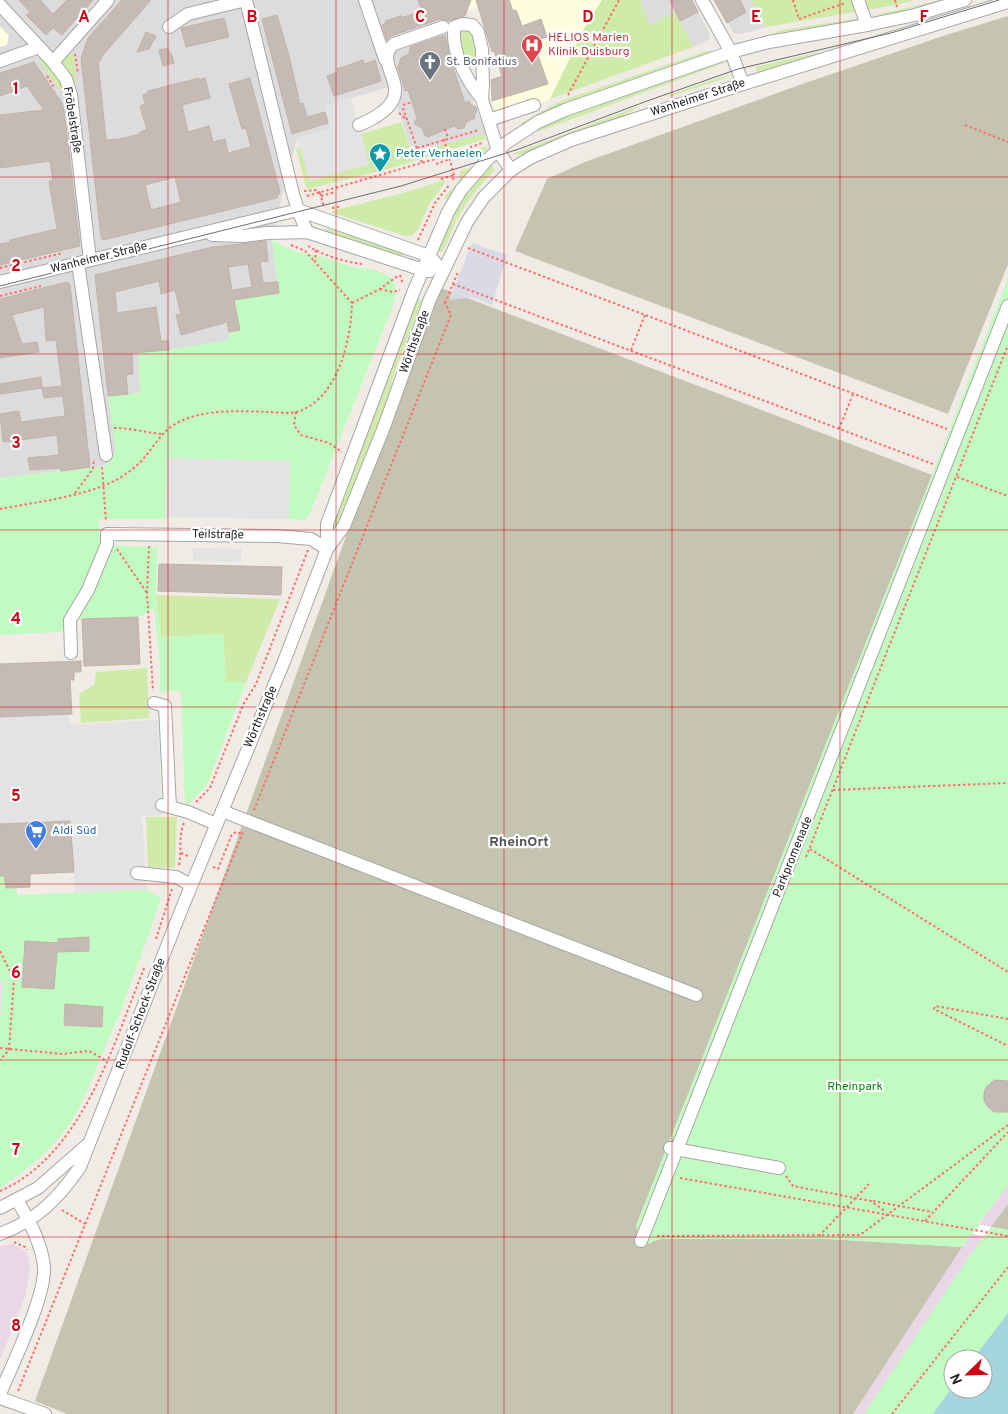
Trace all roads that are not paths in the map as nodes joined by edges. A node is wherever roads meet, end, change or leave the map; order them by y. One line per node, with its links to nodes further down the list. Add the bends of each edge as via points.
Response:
1 (108, 0): 16 (street)
2 (246, 0): 10 (street, via 188,14); 23 (street)
3 (365, 0): 14 (street)
4 (702, 0): 13 (street)
5 (858, 0): 9 (street)
6 (965, 0): 9 (street)
7 (1008, 2): 17 (street, Wanheimer Straße)
8 (0, 5): 12 (street, Fröbelstraße)
9 (867, 25): 13 (street)
10 (169, 27)
11 (443, 27): 14 (street, via 394,44 388,49)
12 (39, 47): 15 (street); 16 (street, Fröbelstraße)
13 (731, 52): 17 (street); 21 (street, via 565,110 538,122 506,143)
14 (385, 59): 20 (street, via 396,84 394,100 388,109)
15 (0, 61)
16 (53, 62): 28 (street, Fröbelstraße, via 66,79 71,95)
17 (743, 84): 22 (street, Wanheimer Straße, via 571,140)
18 (482, 99): 18 (street, via 482,49 478,32 472,25 462,24 454,27 454,46); 21 (street)
19 (534, 105): 21 (street)
20 (359, 125)
21 (493, 134): 22 (street); 27 (street, via 488,160 461,190)
22 (511, 170): 30 (street, Wanheimer Straße, via 484,197 467,222)
23 (295, 201): 24 (street); 25 (street, Wanheimer Straße); 26 (street, via 296,218); 27 (street)
24 (307, 232): 26 (street, Wanheimer Straße); 29 (street, Wanheimer Straße, via 403,270)
25 (199, 234): 26 (street, Wanheimer Straße); 28 (street, Wanheimer Straße)
26 (232, 235)
27 (429, 256): 29 (street); 30 (street)
28 (84, 261): 31 (street, Wanheimer Straße); 33 (street, Fröbelstraße)
29 (423, 270): 30 (street, Wanheimer Straße); 34 (street, Wörthstraße, via 327,524)
30 (443, 272): 34 (street, Wörthstraße, via 344,526)
31 (0, 282)
32 (1008, 306): 43 (street, Parkpromenade)
33 (100, 457)
34 (326, 549): 35 (street, Teilstraße, via 311,539 277,536 107,534 107,544 88,590 70,620); 37 (street, Wörthstraße)
35 (71, 653)
36 (154, 703): 38 (street, via 165,706 166,806)
37 (222, 811): 38 (street, Wörthstraße); 41 (street)
38 (216, 824): 40 (street, Wörthstraße)
39 (137, 872): 40 (street, via 176,877)
40 (192, 885): 42 (street, Rudolf-Schock-Straße)
41 (696, 995)
42 (89, 1143): 45 (street, Rudolf-Schock-Straße, via 38,1188); 47 (street, Rudolf-Schock-Straße, via 80,1167 65,1189)
43 (672, 1149): 44 (street); 49 (street, Parkpromenade)
44 (778, 1168)
45 (17, 1200): 46 (street, Rudolf-Schock-Straße); 47 (street)
46 (0, 1208)
47 (28, 1220): 48 (street, Rudolf-Schock-Straße); 50 (street, via 42,1256 42,1286)
48 (0, 1234)
49 (642, 1239)
50 (0, 1394)
51 (0, 1398): 52 (street)
52 (45, 1414)

